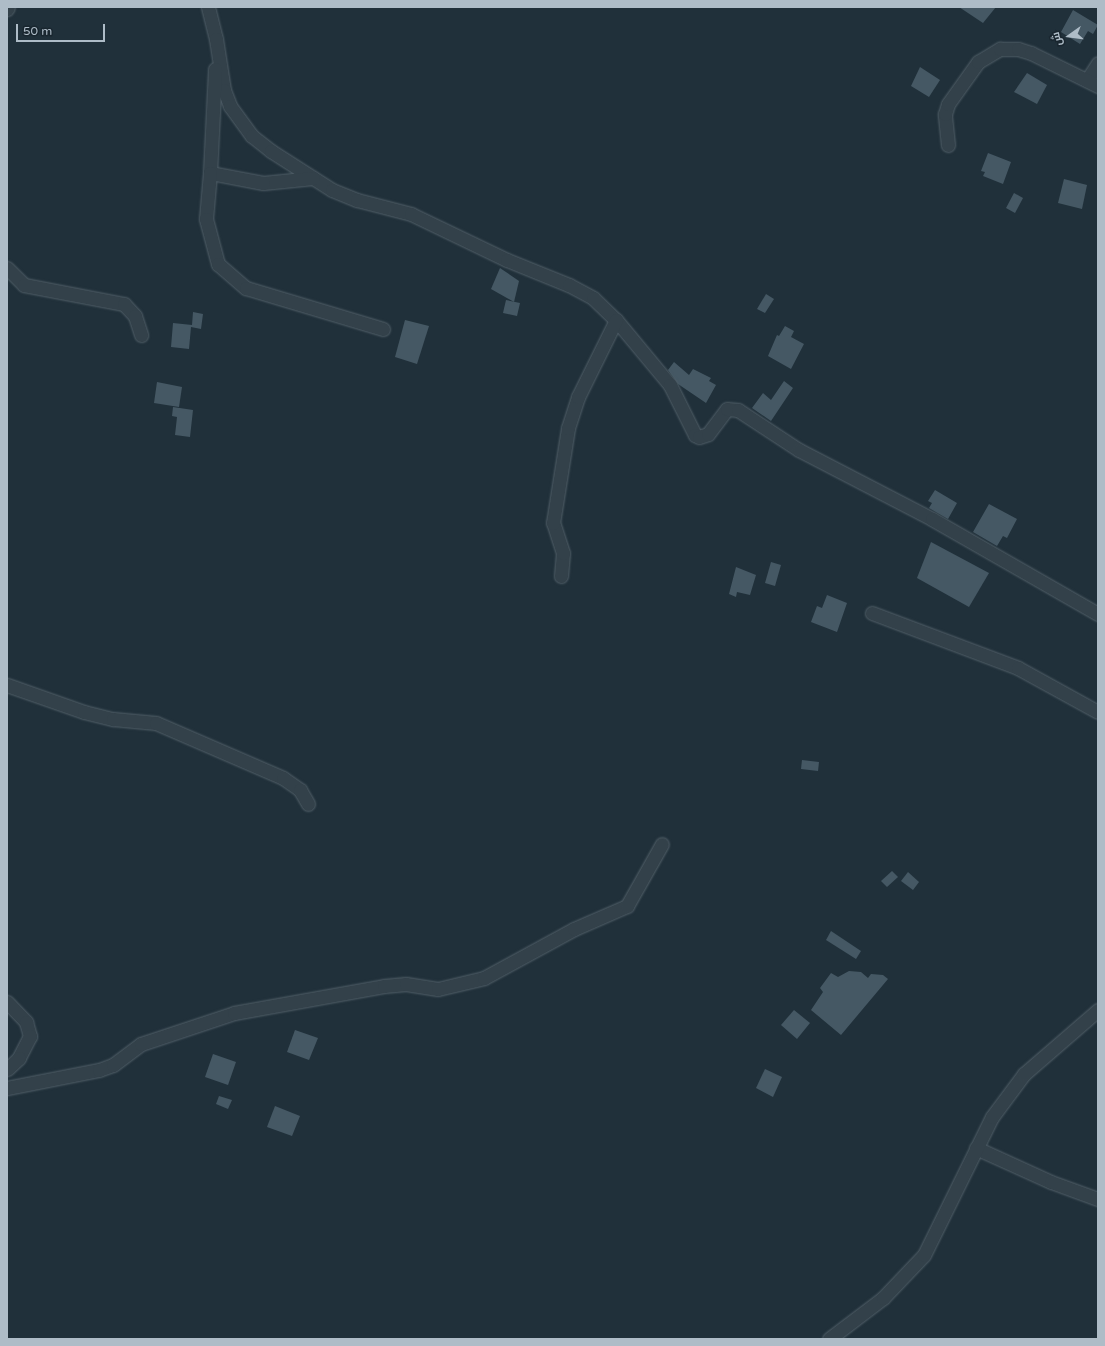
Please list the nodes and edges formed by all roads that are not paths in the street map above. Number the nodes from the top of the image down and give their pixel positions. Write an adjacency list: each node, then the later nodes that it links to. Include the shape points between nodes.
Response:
1 (208, 7): 2 (street)
2 (216, 39): 6 (street); 7 (street, via 224,90 239,121 265,146)
3 (1098, 63): 4 (street)
4 (1092, 83): 5 (street, via 1018,48 988,54 970,71 948,104 945,129)
5 (948, 145)
6 (210, 173): 7 (street, via 263,183); 10 (street, via 206,219 218,264 246,288)
7 (313, 178): 9 (street, via 332,190 357,200 411,214 507,260 569,285 593,298)
8 (7, 268): 11 (street, via 24,285 124,304 135,316)
9 (616, 320): 12 (street, via 578,397 568,428 553,523 563,553); 14 (street, via 670,385 699,437 708,434 727,409 738,410 799,450 932,519)
10 (383, 329)
11 (141, 335)
12 (561, 576)
13 (872, 613): 16 (street, via 1018,668)
14 (1098, 614)
15 (7, 685): 17 (street, via 84,712 113,719 156,722 283,778 300,790)
16 (1098, 712)
17 (308, 804)
18 (662, 844): 22 (street, via 627,906 574,929 484,978 438,989 406,984 384,986 234,1013 141,1044 113,1065 99,1070)
19 (7, 1002): 21 (street, via 26,1022 30,1036 19,1058)
20 (1098, 1010): 23 (street, via 1024,1074 992,1117)
21 (7, 1069)
22 (7, 1088)
23 (976, 1148): 24 (street, via 1051,1182); 25 (street, via 924,1255 883,1298)
24 (1098, 1199)
25 (829, 1339)

